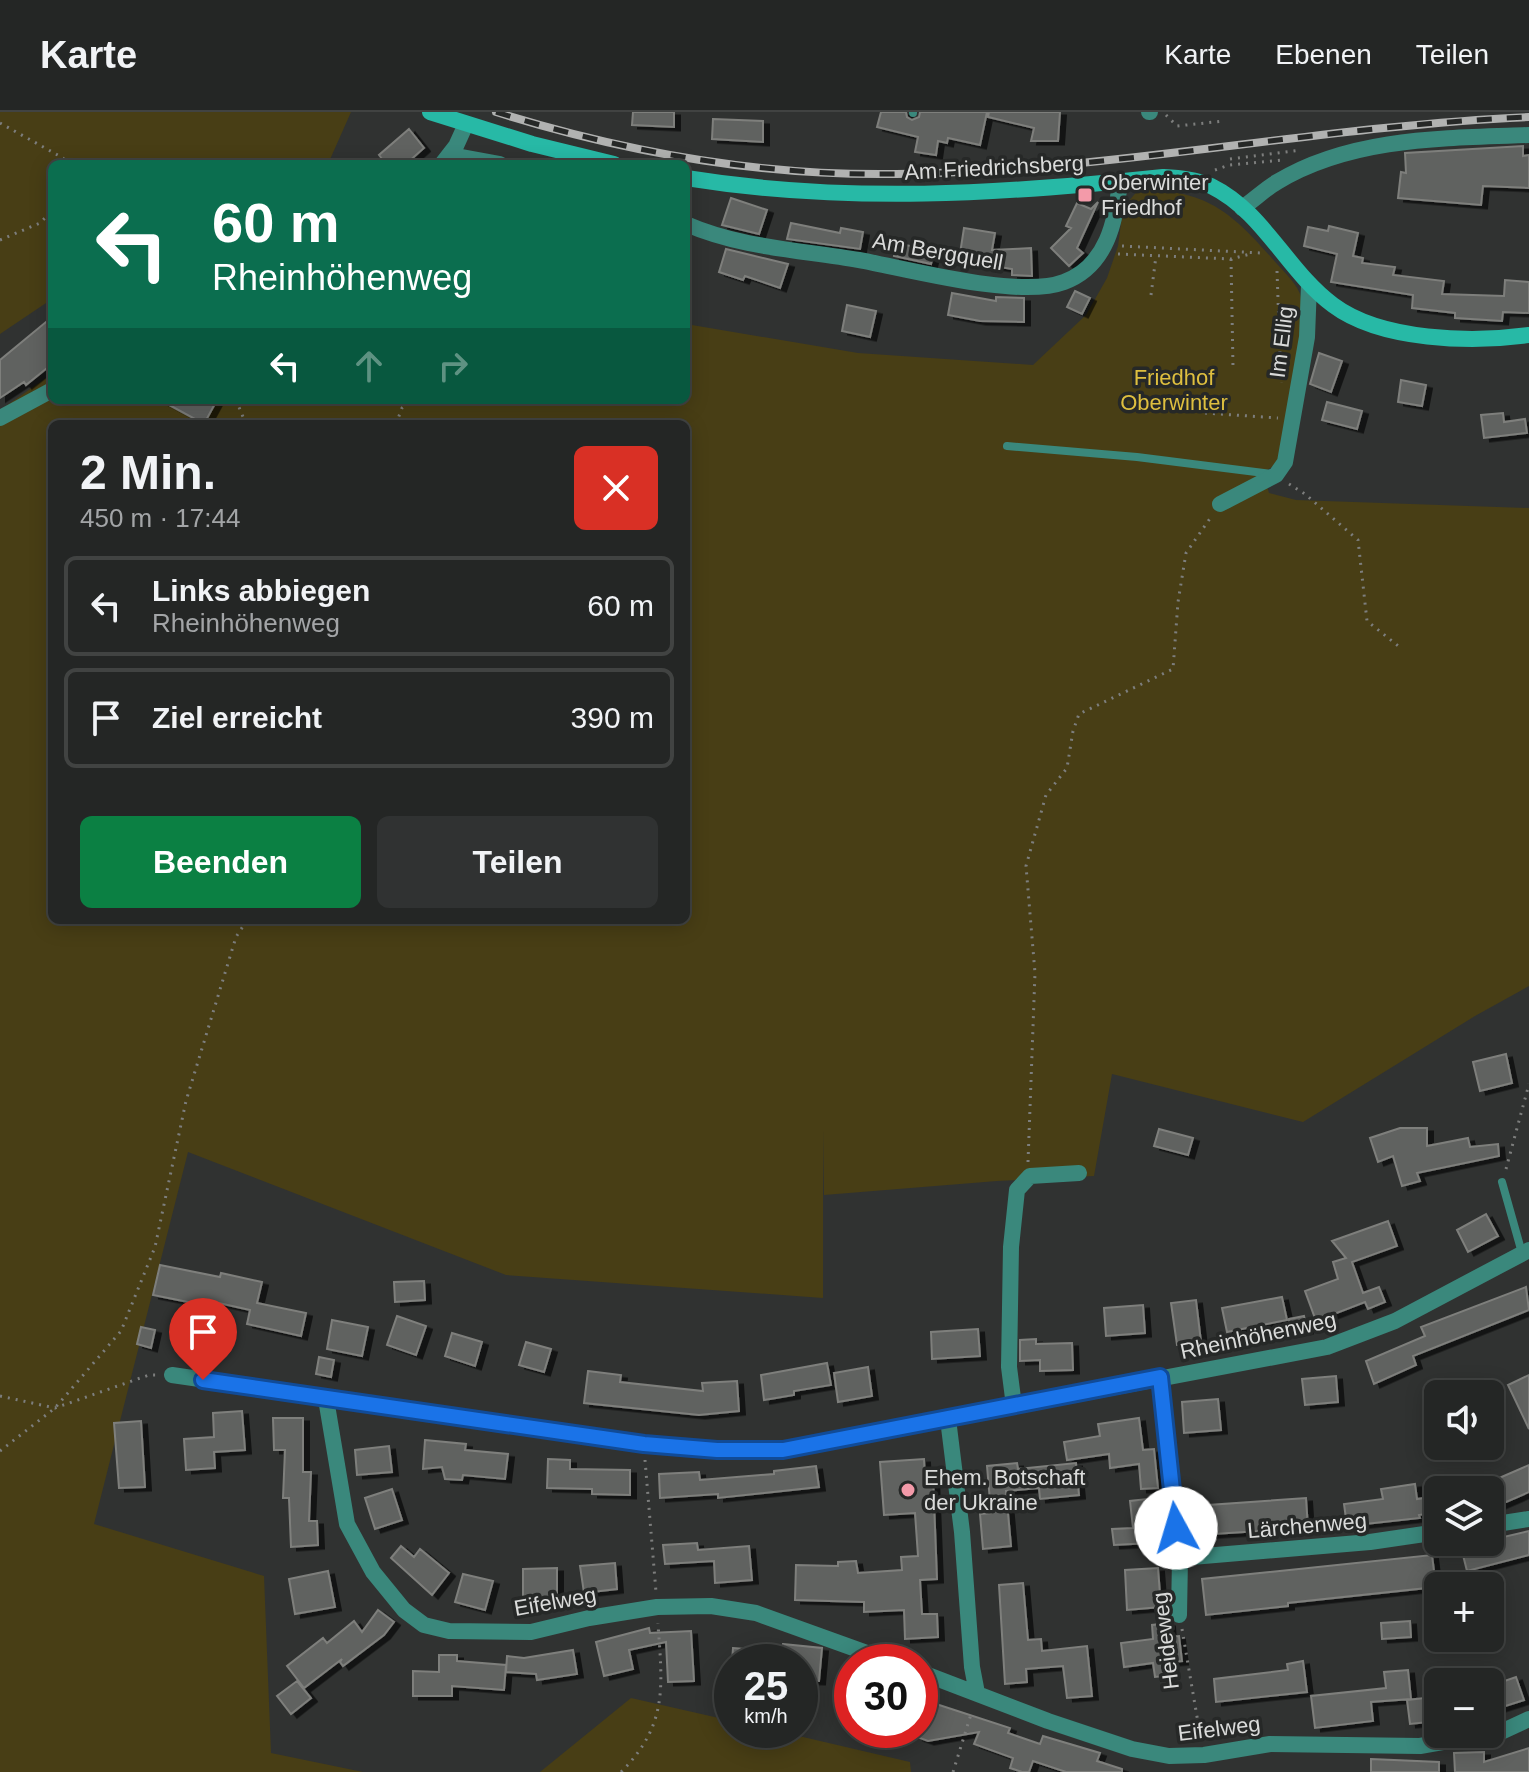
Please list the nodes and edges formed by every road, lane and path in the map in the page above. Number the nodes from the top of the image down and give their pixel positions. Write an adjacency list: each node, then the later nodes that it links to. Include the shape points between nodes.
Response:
1 (430, 112): 5 (street)
2 (1164, 112): 3 (path, via 1177,126)
3 (1224, 121)
4 (0, 123): 11 (path)
5 (466, 124): 8 (street); 12 (street)
6 (1529, 135): 16 (street, via 1403,143 1346,154 1306,167)
7 (1302, 150): 9 (path)
8 (446, 159)
9 (1230, 159)
10 (1287, 159): 13 (path)
11 (64, 160)
12 (598, 160)
13 (1215, 170)
14 (690, 178): 15 (street, Am Friedrichsberg, via 785,190 912,196)
15 (1120, 181): 16 (street, Am Friedrichsberg, via 1187,179 1209,185); 18 (street, Am Bergquell, via 1117,215 1100,253 1066,282 1046,287 977,282 733,241)
16 (1242, 208): 27 (street, Am Friedrichsberg)
17 (48, 215): 19 (path)
18 (690, 225)
19 (0, 240)
20 (1118, 246): 21 (path)
21 (1254, 253): 22 (path); 25 (path)
22 (1263, 253)
23 (1115, 254): 24 (path)
24 (1156, 256): 25 (path); 28 (path)
25 (1231, 259): 32 (path)
26 (1272, 264): 30 (path)
27 (1309, 285): 31 (street, Im Ellig, via 1357,318 1409,333 1455,338); 39 (street, Im Ellig, via 1307,337 1285,462)
28 (1151, 295)
29 (1288, 305): 30 (path)
30 (1278, 306): 33 (path)
31 (1529, 335)
32 (1233, 367)
33 (1281, 390)
34 (48, 392): 36 (street)
35 (1205, 413): 37 (path)
36 (0, 418)
37 (1282, 419)
38 (1007, 446): 39 (lane)
39 (1276, 475): 40 (street); 41 (path, via 1358,540 1367,621)
40 (1220, 504): 45 (path, via 1186,553 1173,669 1079,714 1067,768 1046,795 1026,866 1035,973)
41 (1402, 649)
42 (244, 924): 53 (path, via 186,1101 155,1247 121,1331)
43 (1529, 1084): 46 (path)
44 (1079, 1173): 45 (street)
45 (1027, 1177): 52 (street, via 1017,1190 1011,1247 1009,1367)
46 (1502, 1182): 47 (lane)
47 (1526, 1251): 49 (street, Rheinhöhenweg, via 1395,1321 1327,1347)
48 (172, 1375): 51 (street, Rheinhöhenweg); 53 (path, via 149,1375)
49 (1160, 1377): 52 (street, Rheinhöhenweg); 60 (street, Heideweg)
50 (0, 1396): 53 (path)
51 (326, 1399): 55 (street, Rheinhöhenweg); 61 (street, Eifelweg, via 347,1524 373,1572 404,1610 424,1625 449,1631 531,1632)
52 (1014, 1406): 54 (street, Rheinhöhenweg)
53 (55, 1408): 56 (path)
54 (948, 1419): 55 (street, Rheinhöhenweg, via 783,1450); 65 (street)
55 (644, 1444): 61 (path)
56 (0, 1451)
57 (1529, 1519): 58 (street)
58 (1504, 1523)
59 (1424, 1534): 60 (street, Lärchenweg)
60 (1180, 1558): 62 (street, Heideweg)
61 (657, 1607): 63 (street, Eifelweg, via 711,1606 756,1613); 70 (path, via 661,1703 640,1751)
62 (1179, 1615): 69 (path, Heideweg)
63 (842, 1644)
64 (938, 1679): 65 (street, Eifelweg)
65 (977, 1693): 69 (street, Eifelweg, via 1132,1749); 71 (path)
66 (1529, 1719): 67 (street, Eifelweg)
67 (1504, 1728)
68 (1424, 1745): 69 (street, Eifelweg, via 1270,1744)
69 (1204, 1755)
70 (621, 1772)
71 (953, 1772)

